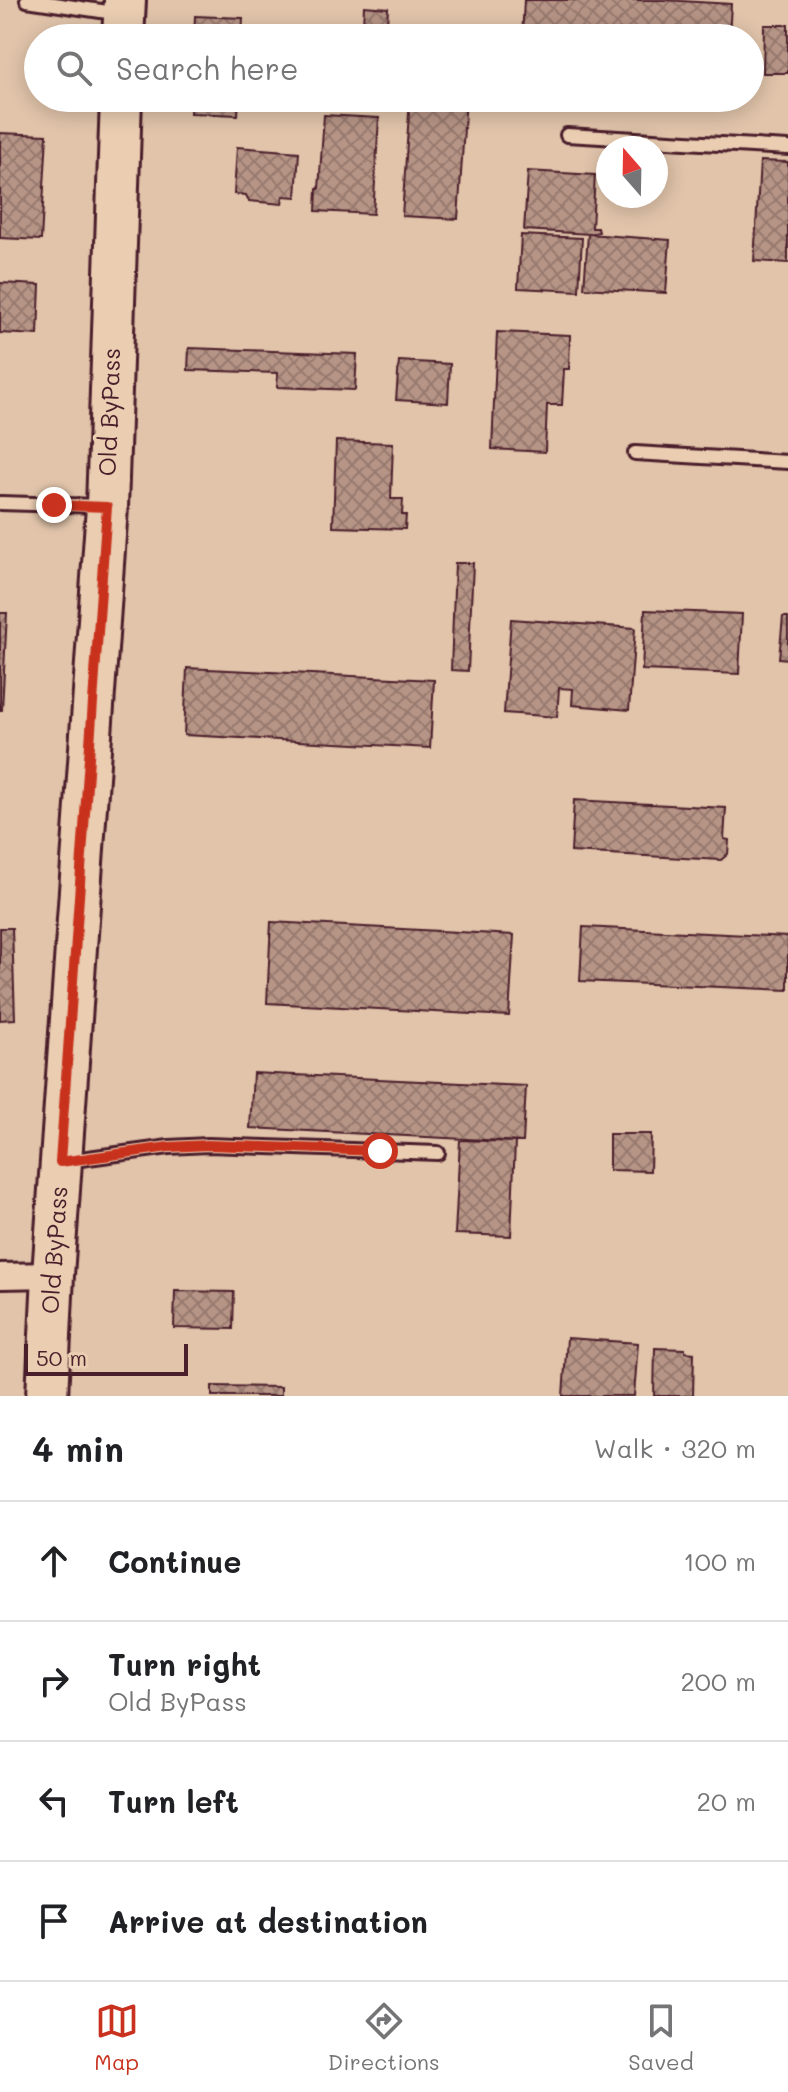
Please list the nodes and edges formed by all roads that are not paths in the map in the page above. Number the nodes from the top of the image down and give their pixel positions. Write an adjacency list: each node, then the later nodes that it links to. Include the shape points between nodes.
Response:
1 (27, 0): 2 (lane)
2 (124, 17)
3 (121, 112): 9 (main road, Old ByPass)
4 (567, 135): 5 (lane)
5 (788, 148)
6 (635, 453): 7 (lane)
7 (788, 462)
8 (0, 503): 9 (lane)
9 (107, 507): 11 (main road, Old ByPass)
10 (438, 1153): 11 (lane, via 208,1145)
11 (60, 1162): 12 (main road, Old ByPass)
12 (53, 1275): 13 (street); 14 (main road, Old ByPass)
13 (0, 1276)
14 (47, 1396)

